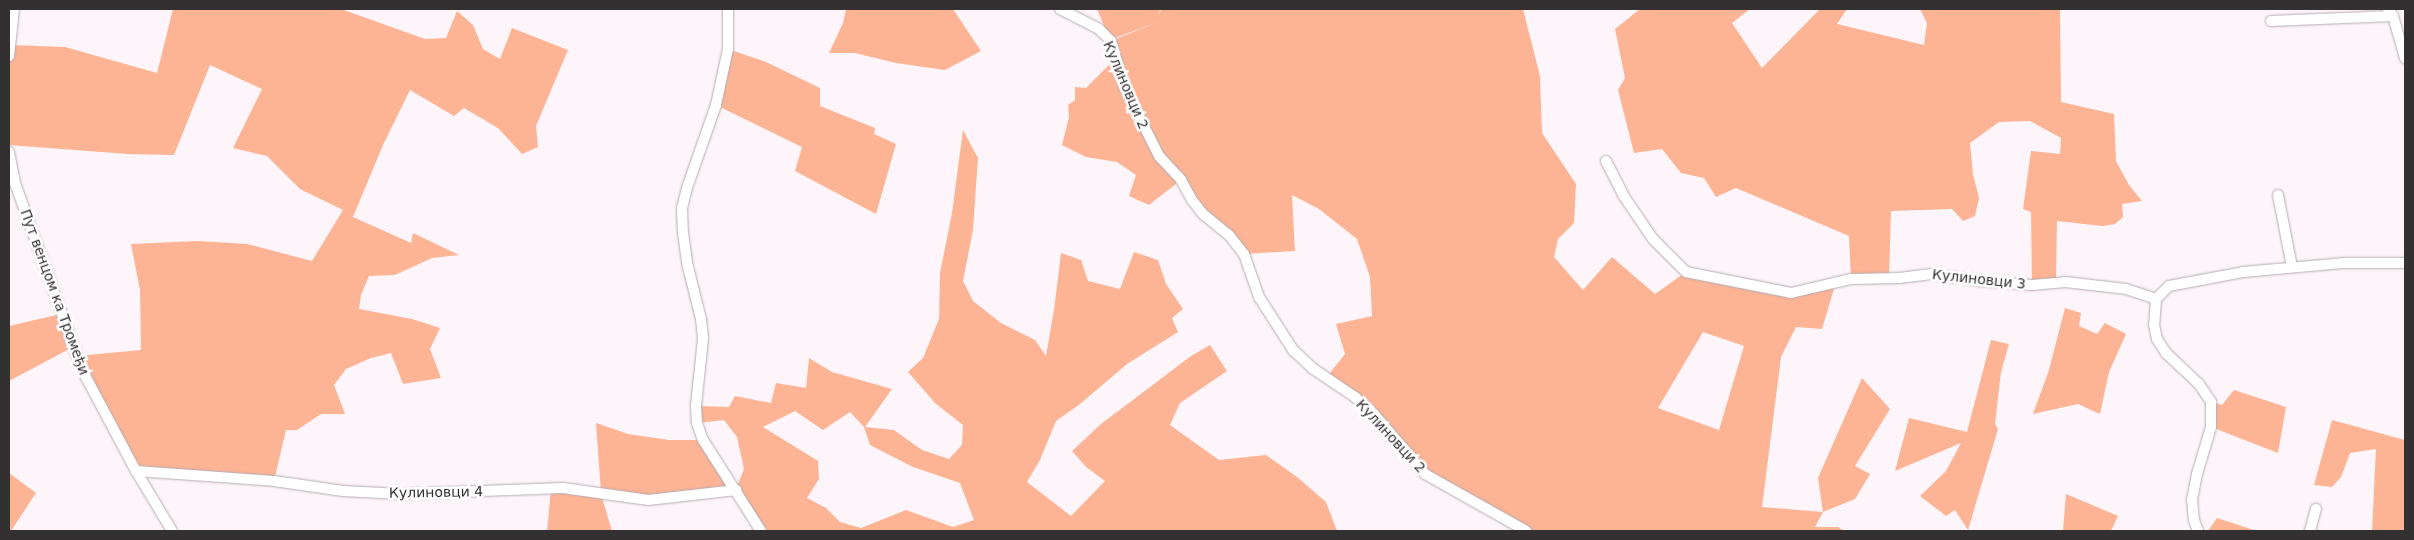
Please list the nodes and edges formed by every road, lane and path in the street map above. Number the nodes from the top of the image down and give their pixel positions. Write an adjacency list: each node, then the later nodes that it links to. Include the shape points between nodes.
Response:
1 (14, 9): 6 (street)
2 (728, 9): 15 (street, via 728,49 716,105 682,208 688,267 703,339 697,422 703,440)
3 (1060, 9): 19 (street, Кулиновци 2, via 1099,29 1111,41 1124,86 1159,156 1181,180 1203,214 1230,235 1244,254 1259,297 1293,350 1374,414 1425,474)
4 (2390, 12): 5 (street); 7 (street)
5 (2271, 21)
6 (9, 56)
7 (2405, 58)
8 (9, 152): 14 (street, Пут венцом ка Тромеђи, via 15,183 73,347)
9 (1606, 161): 13 (street, Кулиновци 3, via 1653,239 1686,272 1791,293 1850,278 1930,274 2032,285 2073,283 2126,289)
10 (2278, 195): 12 (street)
11 (2405, 263): 12 (street, via 2358,262)
12 (2292, 267): 13 (street, via 2186,281 2169,286)
13 (2156, 299): 20 (street, via 2154,325 2157,339 2166,353 2199,384 2211,402 2211,427 2192,499)
14 (136, 471): 15 (street, Кулиновци 4, via 401,494 563,488 648,500); 17 (street, Пут венцом ка Тромеђи)
15 (736, 490): 18 (street)
16 (2316, 509): 21 (street)
17 (172, 531)
18 (761, 531)
19 (1526, 531)
20 (2198, 531)
21 (2310, 531)

